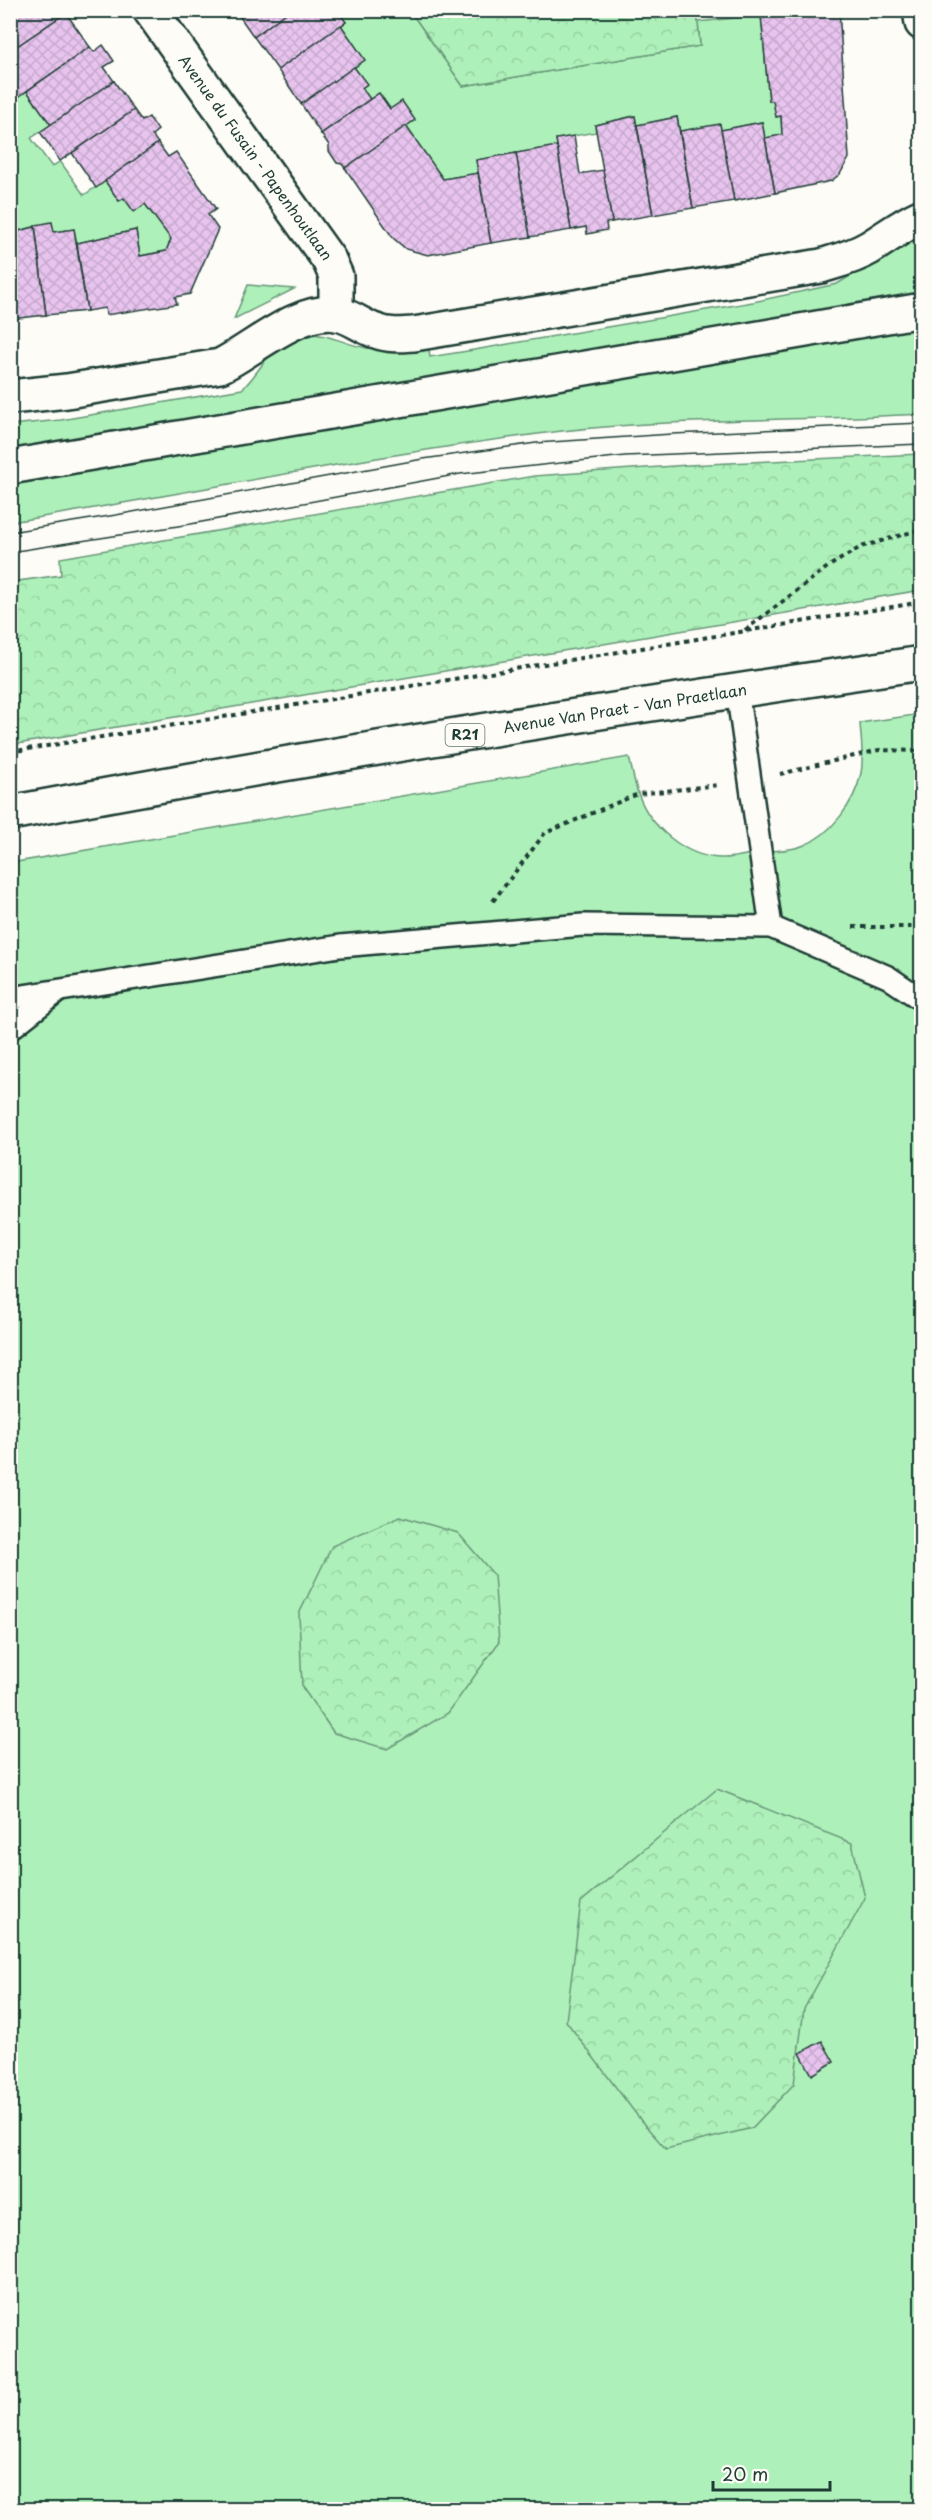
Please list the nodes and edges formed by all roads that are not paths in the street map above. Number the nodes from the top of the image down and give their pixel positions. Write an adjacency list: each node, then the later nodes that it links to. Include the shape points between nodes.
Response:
1 (150, 10): 6 (street, Avenue du Fusain - Papenhoutlaan, via 329,260 336,276)
2 (920, 10): 3 (street)
3 (921, 24)
4 (921, 216): 6 (street, via 868,249 821,266 425,333 393,335)
5 (921, 310): 8 (street)
6 (336, 314): 7 (street, via 317,315 294,323 220,366)
7 (10, 397)
8 (10, 467)
9 (921, 663): 10 (street, Avenue Van Praet - Van Praetlaan / R21)
10 (737, 690): 11 (street, Avenue Van Praet - Van Praetlaan / R21); 12 (lane)
11 (10, 813)
12 (771, 927): 13 (lane, via 583,925 340,946); 15 (lane, via 888,977)
13 (59, 990): 14 (lane); 16 (lane)
14 (10, 998)
15 (921, 1000)
16 (10, 1029)

